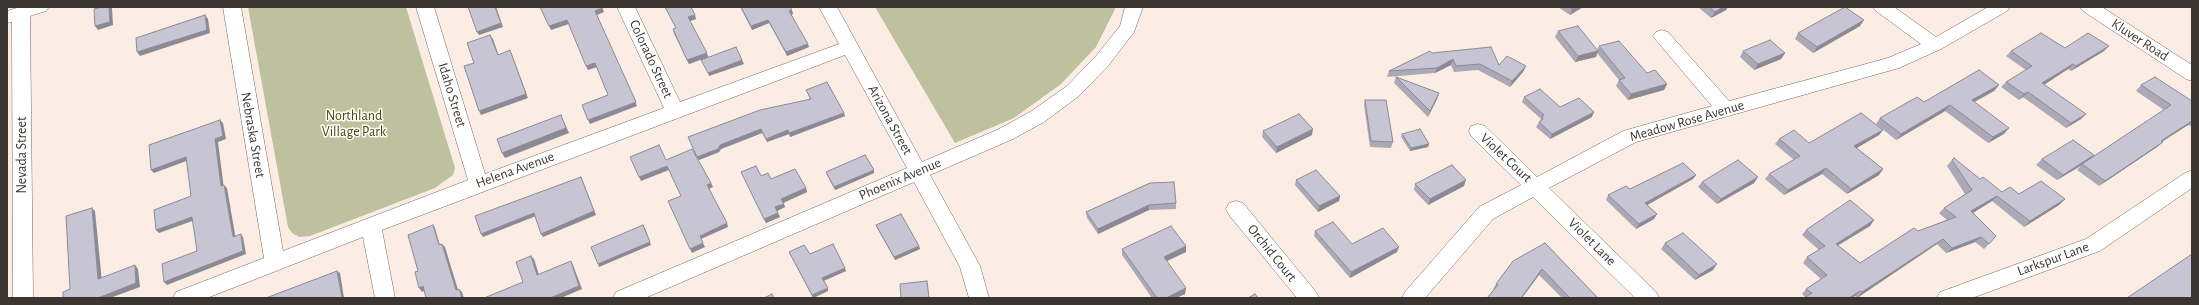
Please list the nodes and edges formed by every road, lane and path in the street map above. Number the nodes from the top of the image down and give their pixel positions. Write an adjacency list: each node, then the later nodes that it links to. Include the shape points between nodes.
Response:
1 (40, 7): 10 (street)
2 (232, 7): 24 (street, Nebraska Street)
3 (425, 7): 20 (street, Idaho Street)
4 (626, 7): 16 (street, Colorado Street)
5 (828, 7): 13 (street, Arizona Street)
6 (1134, 7): 18 (street, Phoenix Avenue, via 1128,28 1102,61 1073,91 1037,117 1006,134)
7 (1882, 7): 12 (street)
8 (2001, 7): 12 (street, Meadow Rose Avenue)
9 (2089, 7): 14 (street, Kluver Road)
10 (14, 15): 25 (street, Nevada Street)
11 (1662, 36): 15 (street)
12 (1935, 45): 15 (street, Meadow Rose Avenue, via 1893,63)
13 (849, 47): 16 (street, Helena Avenue); 18 (street, Arizona Street)
14 (2192, 74)
15 (1726, 110): 21 (street, Meadow Rose Avenue, via 1630,136)
16 (675, 111): 20 (street, Helena Avenue)
17 (1478, 131): 21 (street, Violet Court)
18 (918, 171): 28 (street, Phoenix Avenue); 29 (street, Arizona Street, via 970,266)
19 (2192, 178): 33 (street, Larkspur Lane, via 2093,245)
20 (479, 184): 23 (street, Helena Avenue)
21 (1535, 185): 31 (street, Meadow Rose Avenue, via 1486,213); 32 (street, Violet Lane)
22 (1236, 209): 30 (street, Orchid Court)
23 (371, 226): 24 (street, Helena Avenue); 27 (street)
24 (275, 262): 26 (street, Helena Avenue)
25 (23, 298)
26 (184, 298)
27 (385, 298)
28 (623, 298)
29 (979, 298)
30 (1309, 298)
31 (1412, 298)
32 (1649, 298)
33 (1946, 298)

